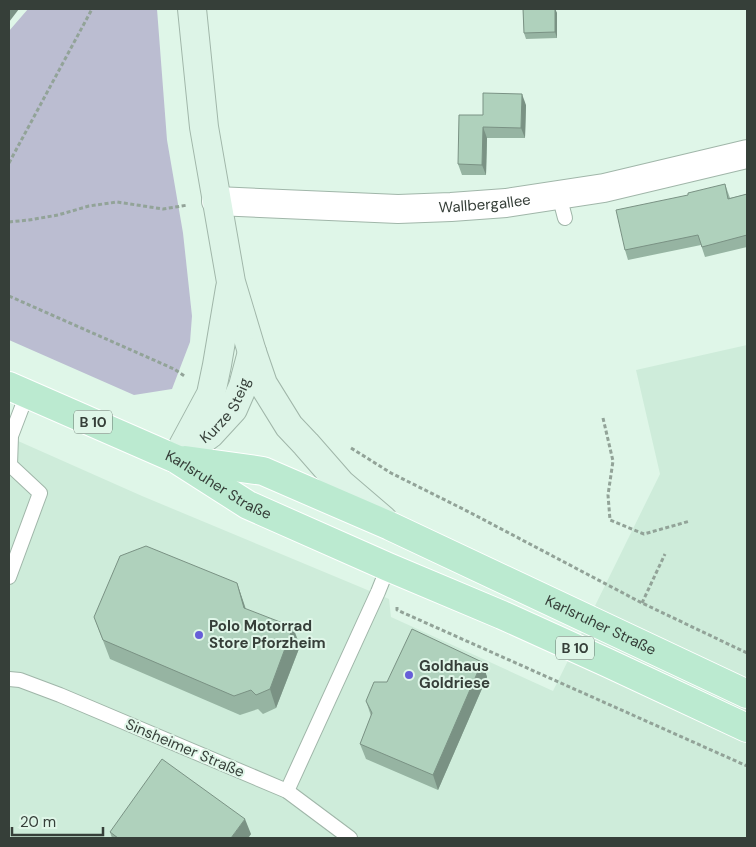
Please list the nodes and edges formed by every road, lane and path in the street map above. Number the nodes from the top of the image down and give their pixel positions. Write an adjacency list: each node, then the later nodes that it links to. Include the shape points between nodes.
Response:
1 (92, 9): 4 (path)
2 (192, 9): 5 (main road, Kurze Steig, via 204,127)
3 (747, 154): 5 (street, Wallbergallee, via 604,188 562,207 506,203 398,209)
4 (9, 163)
5 (216, 201): 8 (main road, Kurze Steig)
6 (163, 209): 7 (path, via 117,202)
7 (9, 222)
8 (231, 282): 10 (main road, Kurze Steig); 12 (main road, Kurze Steig)
9 (9, 296): 12 (path, via 174,369)
10 (252, 352): 15 (main road, Kurze Steig, via 233,410 210,434); 17 (main road, via 263,384 289,426 341,484)
11 (18, 390): 15 (main road, B 10); 20 (lane, via 10,466 40,493)
12 (211, 394): 15 (main road, Kurze Steig)
13 (603, 418): 16 (path, via 614,462 608,495 610,520 644,534)
14 (350, 447): 21 (path, via 391,473)
15 (176, 459): 17 (main road, Karlsruher Straße / B 10, via 263,471); 19 (main road, Karlsruher Straße / B 10, via 248,505)
16 (690, 522)
17 (390, 526): 24 (main road, Karlsruher Straße / B 10)
18 (665, 554): 21 (path)
19 (394, 570): 25 (main road, Karlsruher Straße / B 10); 26 (path, via 397,610); 27 (lane, via 374,601)
20 (9, 577)
21 (642, 603): 22 (path)
22 (747, 653)
23 (9, 679): 27 (lane, Sinsheimer Straße, via 60,694)
24 (747, 694)
25 (747, 728)
26 (747, 766)
27 (287, 791): 28 (lane, Sinsheimer Straße)
28 (350, 838)

